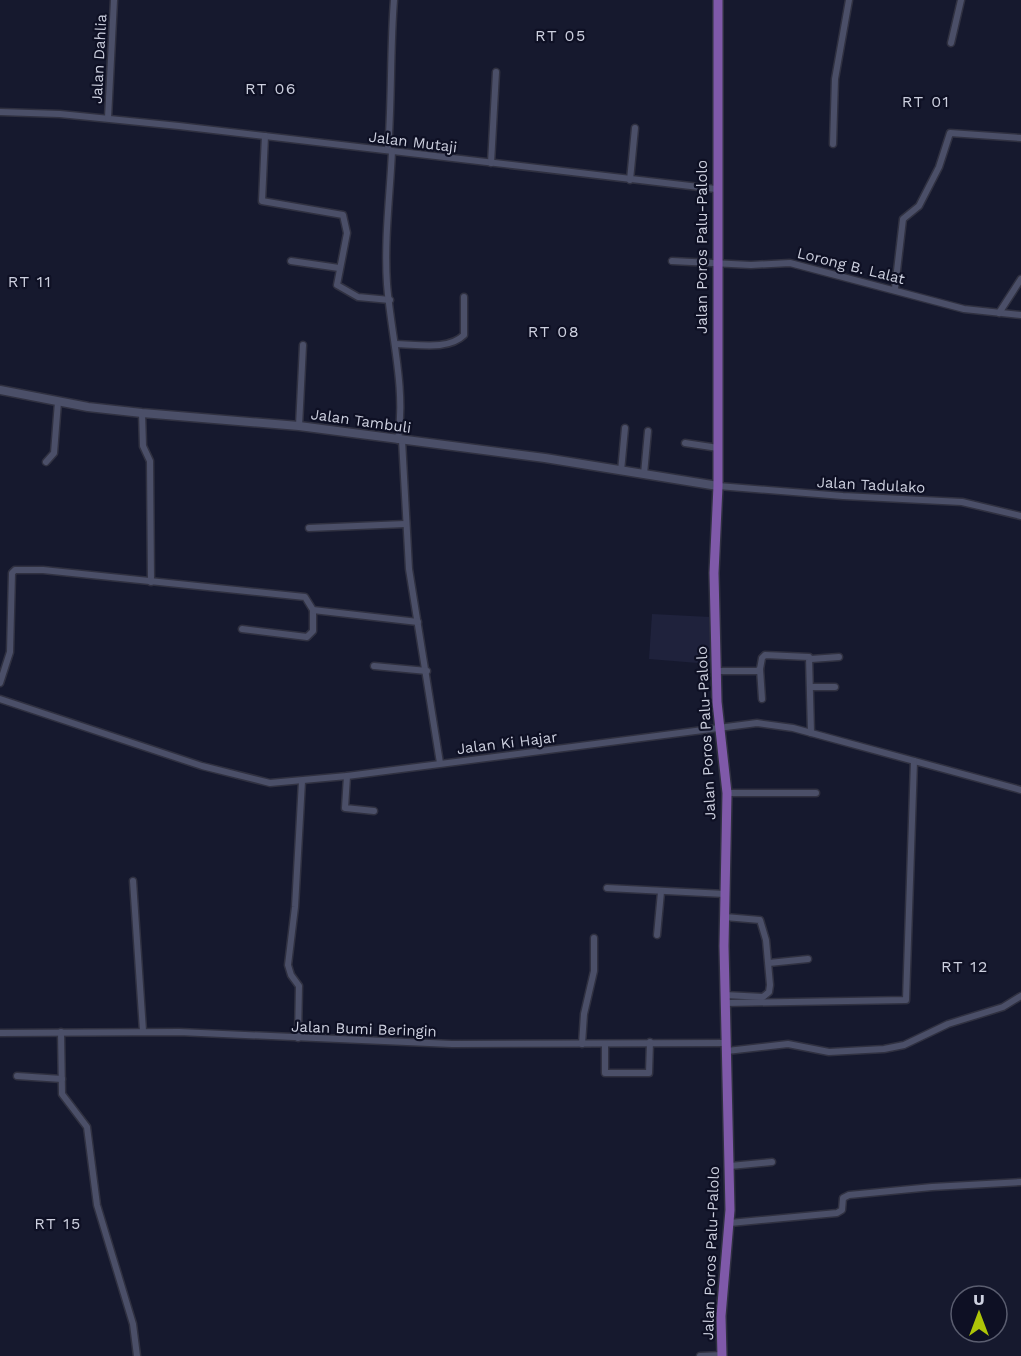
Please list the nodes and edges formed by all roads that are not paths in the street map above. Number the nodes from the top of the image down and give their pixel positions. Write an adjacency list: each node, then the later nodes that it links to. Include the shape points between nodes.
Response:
1 (114, 0): 9 (street, Jalan Dahlia)
2 (718, 0): 17 (main road, Jalan Poros Palu-Palolo)
3 (849, 0): 13 (street, via 835,79)
4 (961, 0): 6 (street)
5 (394, 4): 14 (street, via 389,73)
6 (951, 43)
7 (496, 72): 15 (street)
8 (0, 112): 9 (street, Jalan Mutaji)
9 (108, 118): 11 (street, Jalan Mutaji)
10 (635, 129): 16 (street)
11 (265, 136): 14 (street, Jalan Mutaji); 21 (street, via 261,200 343,215 347,233)
12 (1021, 138): 23 (street, via 950,133 939,167 919,206 903,219)
13 (833, 144)
14 (390, 150): 15 (street, Jalan Mutaji); 25 (street)
15 (491, 163): 16 (street, Jalan Mutaji)
16 (630, 180): 17 (street, Jalan Mutaji)
17 (716, 189): 20 (main road, Jalan Poros Palu-Palolo)
18 (291, 261): 21 (street)
19 (672, 261): 20 (street, Lorong B. Lalat)
20 (716, 262): 23 (street, Lorong B. Lalat, via 790,263); 38 (main road, Jalan Poros Palu-Palolo)
21 (339, 268): 25 (street, via 336,281 342,290 363,298)
22 (1021, 279): 26 (street)
23 (895, 288): 26 (street, Lorong B. Lalat, via 964,309)
24 (464, 297): 28 (street, via 464,335 459,341 439,345)
25 (390, 300): 28 (street)
26 (999, 313): 27 (street, Lorong B. Lalat)
27 (1021, 315)
28 (395, 344): 36 (street)
29 (303, 345): 33 (street)
30 (0, 390): 31 (street, Jalan Tambuli)
31 (58, 402): 32 (street, Jalan Tambuli); 39 (street, via 54,453)
32 (142, 413): 33 (street, Jalan Tambuli); 46 (street, via 143,446 150,462)
33 (299, 426): 36 (street, Jalan Tambuli)
34 (625, 428): 40 (street)
35 (648, 431): 41 (street)
36 (400, 440): 40 (street, Jalan Tambuli); 44 (street)
37 (685, 443): 38 (street)
38 (718, 448): 42 (main road, Jalan Poros Palu-Palolo)
39 (46, 462)
40 (621, 471): 41 (street, Jalan Tambuli)
41 (644, 474): 42 (street, Jalan Tambuli)
42 (717, 486): 43 (street, Jalan Tadulako, via 962,502); 55 (main road, Jalan Poros Palu-Palolo)
43 (1021, 516)
44 (405, 524): 45 (street); 48 (street)
45 (309, 528)
46 (151, 582): 47 (street, via 301,595 308,598); 56 (street, via 43,570 13,571 9,654)
47 (314, 610): 48 (street); 49 (street, via 313,631 307,637)
48 (418, 622): 54 (street)
49 (242, 629)
50 (839, 657): 51 (street)
51 (811, 659): 53 (street, via 764,655); 57 (street)
52 (374, 666): 54 (street)
53 (760, 669): 55 (street); 60 (street)
54 (427, 671): 64 (street)
55 (716, 671): 61 (main road, Jalan Poros Palu-Palolo)
56 (0, 683)
57 (812, 687): 58 (street); 62 (street)
58 (836, 687)
59 (0, 699): 66 (street, Jalan Ki Hajar, via 240,778 270,783)
60 (762, 699)
61 (721, 727): 62 (street, Jalan Ki Hajar, via 777,723); 64 (street, Jalan Ki Hajar); 68 (main road, Jalan Poros Palu-Palolo)
62 (811, 733): 63 (street, Jalan Ki Hajar)
63 (914, 761): 67 (street, Jalan Ki Hajar); 81 (street, via 906,1000)
64 (440, 763): 65 (street, Jalan Ki Hajar)
65 (347, 776): 66 (street, Jalan Ki Hajar); 70 (street, via 345,808)
66 (302, 781): 85 (street, via 288,965 299,986)
67 (1021, 790)
68 (727, 793): 69 (street); 74 (main road, Jalan Poros Palu-Palolo)
69 (816, 793)
70 (374, 811)
71 (133, 880): 82 (street)
72 (607, 888): 73 (street)
73 (661, 892): 74 (street); 76 (street)
74 (725, 894): 75 (main road, Jalan Poros Palu-Palolo)
75 (725, 917): 79 (street, via 760,920); 81 (main road, Jalan Poros Palu-Palolo)
76 (657, 935)
77 (594, 938): 87 (street, via 594,971)
78 (808, 959): 79 (street)
79 (769, 963): 81 (street, via 770,989 765,996)
80 (1021, 996): 89 (street, Jalan Bumi Beringin, via 980,1016 884,1049 829,1052 788,1044)
81 (725, 999): 89 (main road, Jalan Poros Palu-Palolo)
82 (143, 1031): 83 (street, Jalan Bumi Beringin); 85 (street, Jalan Bumi Beringin)
83 (61, 1032): 84 (street, Jalan Bumi Beringin); 91 (street)
84 (0, 1033)
85 (298, 1038): 87 (street, Jalan Bumi Beringin)
86 (650, 1042): 88 (street, Jalan Bumi Beringin); 88 (street, via 650,1073 605,1072); 89 (street, Jalan Bumi Beringin)
87 (582, 1044): 88 (street, Jalan Bumi Beringin)
88 (605, 1044)
89 (727, 1047): 93 (main road, Jalan Poros Palu-Palolo)
90 (17, 1077): 91 (street)
91 (62, 1079): 97 (street, via 62,1094 87,1127 97,1205 132,1324)
92 (772, 1162): 93 (street)
93 (730, 1167): 95 (main road, Jalan Poros Palu-Palolo)
94 (1021, 1182): 95 (street, via 849,1195 843,1198 842,1210 837,1213)
95 (730, 1222): 96 (main road, Jalan Poros Palu-Palolo, via 721,1316)
96 (722, 1355): 98 (street)
97 (137, 1356)
98 (700, 1356)

